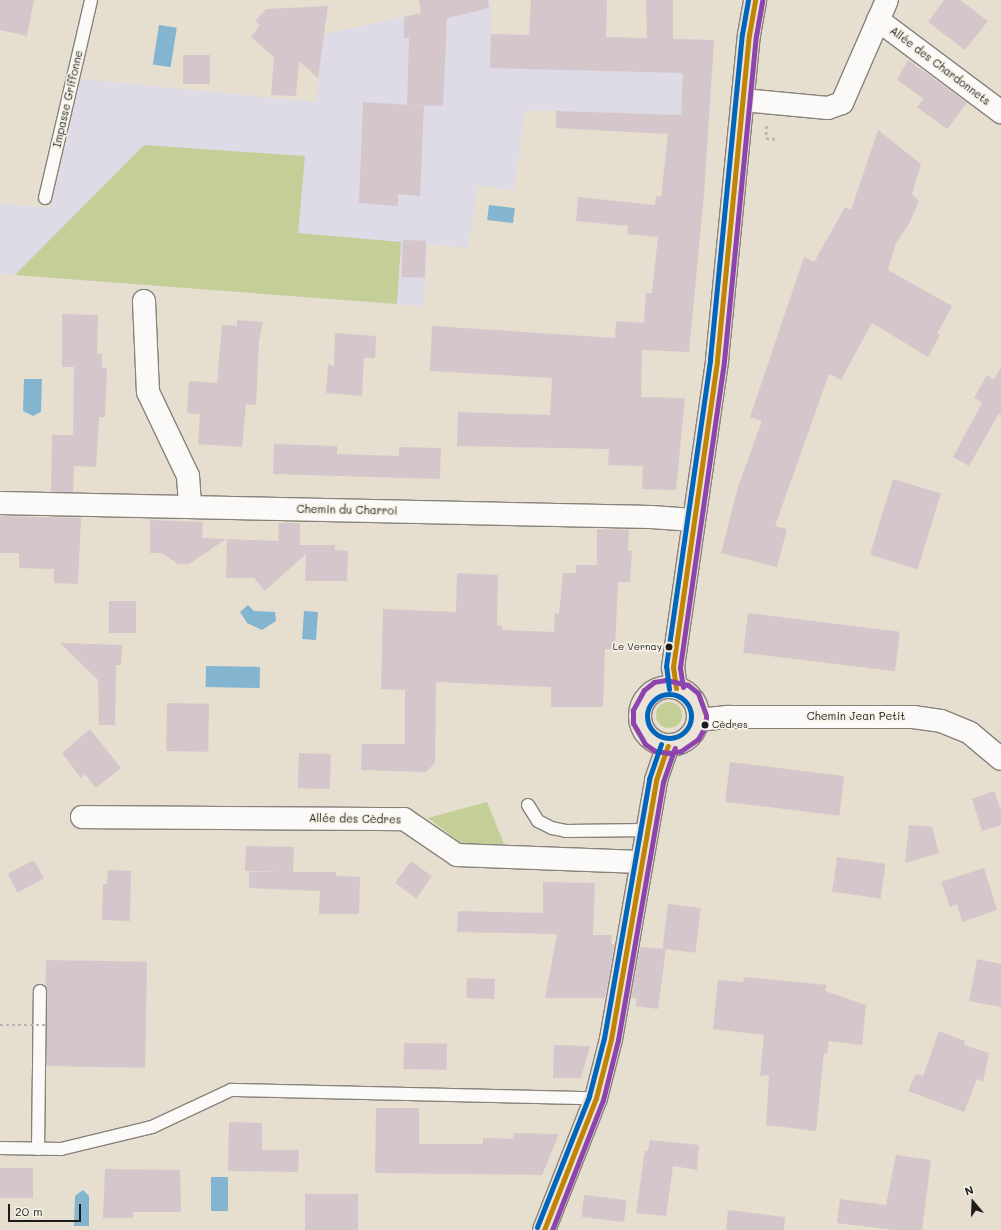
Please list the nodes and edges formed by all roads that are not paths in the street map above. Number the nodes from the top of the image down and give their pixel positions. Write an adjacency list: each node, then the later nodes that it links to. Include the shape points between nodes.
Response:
1 (91, 0): 9 (lane, Impasse Griffonne)
2 (745, 0): 6 (main road)
3 (755, 0): 6 (main road)
4 (887, 0): 5 (street)
5 (878, 20): 7 (street, via 848,94 836,107); 8 (street, Allée des Chardonnets)
6 (749, 35): 7 (main road)
7 (743, 100): 13 (main road, via 717,360)
8 (1001, 112)
9 (45, 198)
10 (144, 301): 12 (street, via 148,392 188,476)
11 (0, 503): 12 (street, Chemin du Charroi)
12 (190, 506): 13 (street, Chemin du Charroi)
13 (694, 520): 14 (main road, via 674,667)
14 (676, 688): 15 (main road, via 693,698 697,706); 16 (main road, via 662,688 649,694 640,712 640,722 650,739)
15 (698, 720): 16 (main road, via 693,734 686,740); 17 (street, Chemin Jean Petit, via 728,717 913,717 941,721 970,733)
16 (668, 746): 20 (main road, via 656,780)
17 (1001, 758)
18 (528, 805): 20 (lane, via 538,821 559,830)
19 (82, 817): 21 (street, Allée des Cèdres, via 404,819 457,855)
20 (646, 830): 21 (main road)
21 (641, 862): 23 (main road, via 611,1039)
22 (40, 991): 25 (lane)
23 (596, 1098): 25 (lane, via 231,1090 152,1127 61,1150); 26 (main road)
24 (0, 1148): 25 (lane)
25 (38, 1149)
26 (544, 1230)

